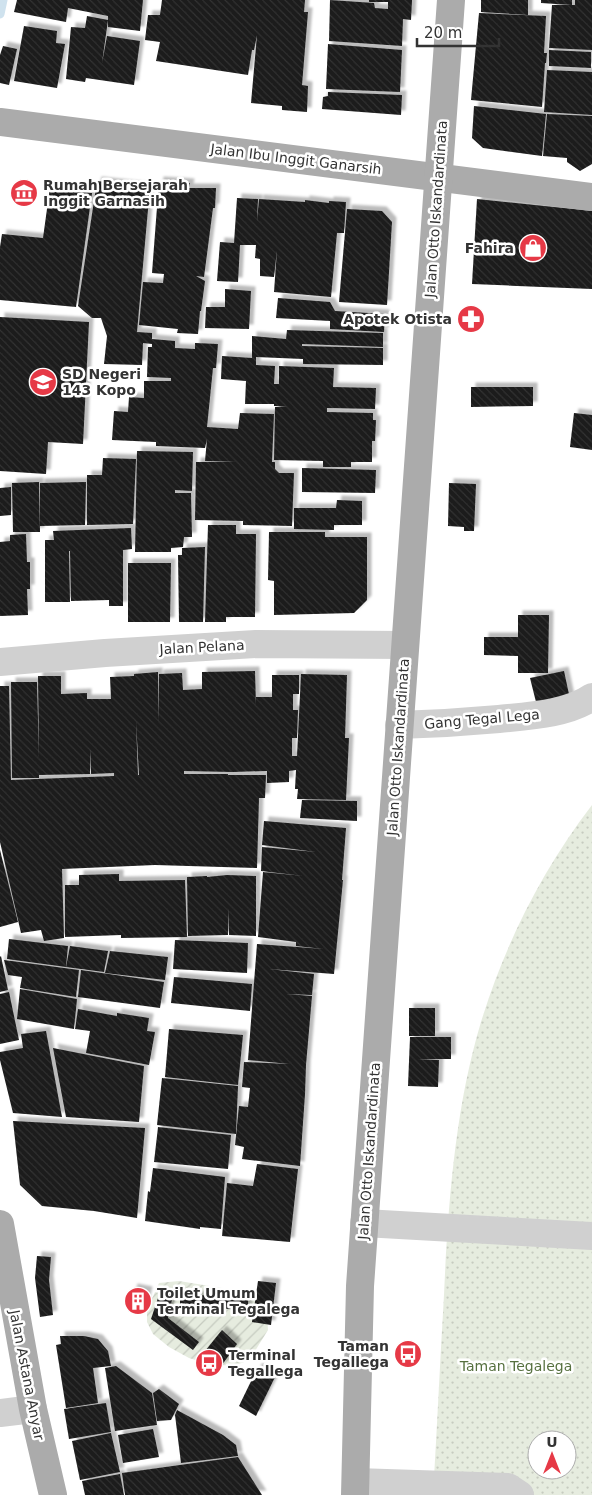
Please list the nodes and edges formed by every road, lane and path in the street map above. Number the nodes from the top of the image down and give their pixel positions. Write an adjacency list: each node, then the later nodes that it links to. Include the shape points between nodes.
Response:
1 (450, 0): 3 (main road, Jalan Otto Iskandardinata)
2 (0, 122): 3 (main road, Jalan Ibu Inggit Ganarsih)
3 (438, 177): 4 (main road, Jalan Ibu Inggit Ganarsih); 5 (main road, Jalan Otto Iskandardinata)
4 (592, 197)
5 (405, 645): 6 (street, Jalan Pelana, via 256,644); 8 (main road, Jalan Otto Iskandardinata)
6 (0, 662)
7 (592, 697): 8 (street, Gang Tegal Lega, via 584,703 540,715)
8 (399, 725): 9 (main road, Jalan Otto Iskandardinata)
9 (364, 1223): 11 (street); 14 (main road, Jalan Otto Iskandardinata)
10 (0, 1224): 12 (main road, Jalan Astana Anyar)
11 (592, 1236)
12 (33, 1409): 13 (street); 16 (main road, Jalan Astana Anyar)
13 (0, 1413)
14 (355, 1488): 15 (street, via 398,1484)
15 (457, 1490): 17 (street, via 508,1487)
16 (53, 1495)
17 (520, 1495)

